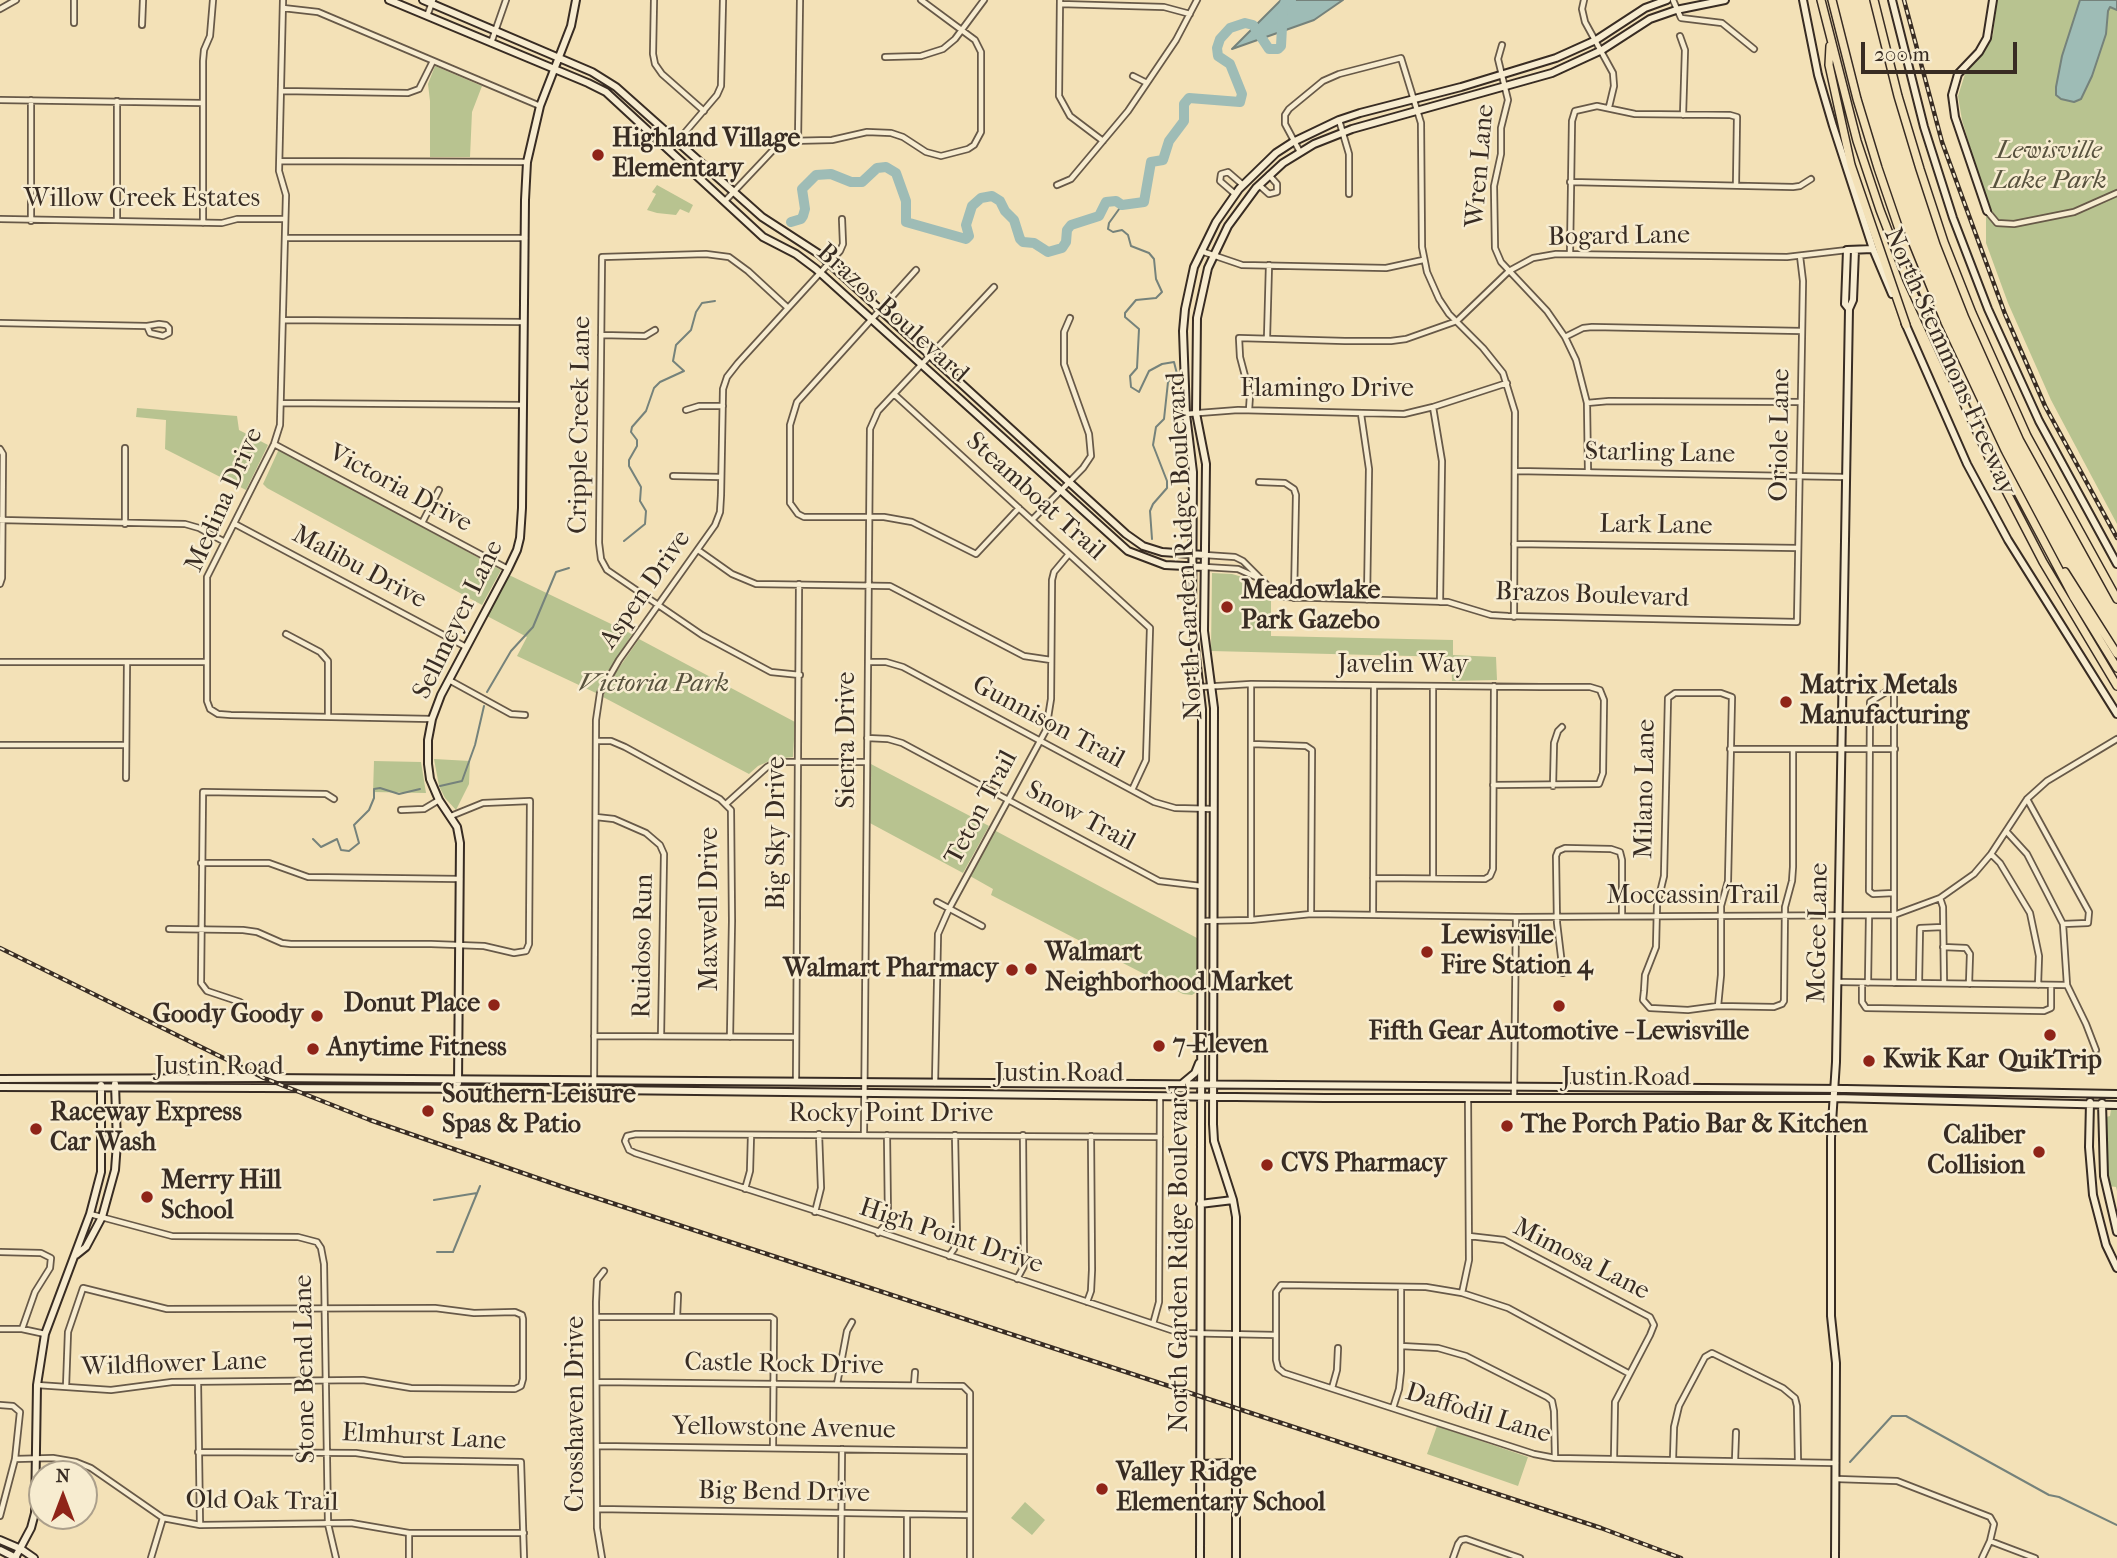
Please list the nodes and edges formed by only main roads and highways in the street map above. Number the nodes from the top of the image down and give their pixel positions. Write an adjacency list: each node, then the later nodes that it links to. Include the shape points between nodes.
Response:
1 (389, 0): 15 (main road, Brazos Boulevard)
2 (423, 0): 12 (main road, Brazos Boulevard)
3 (576, 0): 14 (main road, Sellmeyer Lane)
4 (1667, 0): 24 (main road, North Garden Ridge Boulevard, via 1556,58 1339,120 1276,153 1242,185 1201,251 1185,309)
5 (1725, 0): 25 (main road, North Garden Ridge Boulevard, via 1650,19 1602,50 1552,73 1343,132 1300,152 1259,185 1213,255 1196,318 1196,413 1206,464)
6 (1803, 0): 19 (main road, North Stemmons Freeway, via 1822,88)
7 (1821, 0): 13 (highway, North Stemmons Freeway)
8 (1832, 0): 23 (highway, via 1873,152 1904,244 1937,325)
9 (1874, 0): 29 (highway, North Stemmons Freeway, via 1924,181 1972,313 2026,436)
10 (1892, 0): 26 (main road, via 1924,127 1988,309 2039,421)
11 (1993, 0): 18 (main road, via 1987,38 1958,74 1952,95)
12 (432, 2): 14 (main road, Brazos Boulevard)
13 (1830, 38): 20 (highway, via 1829,65 1851,165); 32 (highway, North Stemmons Freeway, via 1880,210 1929,332 2043,562)
14 (559, 58): 15 (main road, Sellmeyer Lane); 16 (main road, Brazos Boulevard, via 616,87)
15 (555, 69): 17 (main road, Brazos Boulevard, via 606,92); 40 (main road, Sellmeyer Lane, via 540,106 527,162 522,530 517,551 432,719 430,779 457,827 460,844)
16 (704, 166): 17 (main road); 21 (main road, Brazos Boulevard, via 776,227 810,247)
17 (696, 174): 22 (main road, Brazos Boulevard, via 763,237 820,272)
18 (1987, 211)
19 (1873, 249): 20 (main road, North Stemmons Freeway); 54 (main road, McGee Lane, via 1851,250)
20 (1906, 325): 33 (main road, North Stemmons Freeway, via 1967,464 2008,540)
21 (980, 400): 22 (main road); 24 (main road, Brazos Boulevard, via 1126,534 1161,552)
22 (971, 411): 27 (main road, Brazos Boulevard, via 1128,551 1165,565)
23 (2046, 547): 30 (highway); 31 (highway)
24 (1192, 554): 25 (main road, Brazos Boulevard); 27 (main road, North Garden Ridge Boulevard)
25 (1205, 555): 28 (main road, North Garden Ridge Boulevard)
26 (2117, 564)
27 (1192, 567): 28 (main road, Brazos Boulevard); 35 (main road, North Garden Ridge Boulevard, via 1192,622 1202,709)
28 (1205, 567): 34 (main road, North Garden Ridge Boulevard, via 1204,642 1214,708)
29 (2117, 597)
30 (2117, 654)
31 (2117, 668)
32 (2117, 686)
33 (2117, 714)
34 (1213, 971): 35 (main road); 45 (main road, North Garden Ridge Boulevard)
35 (1202, 974): 36 (main road, North Garden Ridge Boulevard)
36 (1201, 1054): 43 (main road, via 1195,1073); 44 (main road, North Garden Ridge Boulevard)
37 (101, 1078): 38 (main road, Justin Road); 39 (main road, Justin Road); 47 (main road)
38 (115, 1078): 40 (main road, Justin Road); 48 (main road)
39 (0, 1079)
40 (458, 1079): 41 (main road, Justin Road); 51 (main road, Sellmeyer Lane)
41 (552, 1080): 42 (main road, Justin Road); 53 (main road)
42 (1016, 1083): 43 (main road, Justin Road); 55 (main road)
43 (1181, 1084): 44 (main road, Justin Road)
44 (1201, 1084): 45 (main road, Justin Road); 59 (main road, North Garden Ridge Boulevard)
45 (1213, 1084): 49 (main road, Justin Road); 60 (main road, North Garden Ridge Boulevard)
46 (0, 1087): 47 (main road, Justin Road)
47 (102, 1087): 48 (main road, Justin Road); 68 (main road)
48 (115, 1087): 51 (main road, Justin Road); 69 (main road)
49 (1325, 1087): 50 (main road, Justin Road); 61 (main road)
50 (1423, 1087): 52 (main road, Justin Road); 62 (main road)
51 (458, 1088): 53 (main road, Justin Road)
52 (1684, 1088): 54 (main road, Justin Road); 64 (main road)
53 (516, 1089): 55 (main road, Justin Road)
54 (1835, 1089): 56 (main road, Justin Road); 63 (main road, McGee Lane)
55 (1017, 1094): 59 (main road, Justin Road)
56 (2090, 1094): 57 (main road, Justin Road); 65 (main road)
57 (2102, 1094): 58 (main road, Justin Road); 66 (main road)
58 (2117, 1094)
59 (1200, 1096): 60 (main road, Justin Road); 73 (main road, North Garden Ridge Boulevard)
60 (1212, 1096): 61 (main road, Justin Road); 72 (main road, North Garden Ridge Boulevard, via 1214,1140)
61 (1326, 1098): 62 (main road, Justin Road)
62 (1423, 1098): 64 (main road, Justin Road)
63 (1834, 1098): 64 (main road, Justin Road); 65 (main road, Justin Road); 86 (main road, McGee Lane, via 1830,1138)
64 (1684, 1099)
65 (2090, 1105): 66 (main road, Justin Road); 71 (main road)
66 (2102, 1105): 67 (main road, Justin Road); 70 (main road)
67 (2117, 1105)
68 (102, 1156): 69 (main road); 75 (main road)
69 (116, 1156): 75 (main road, via 102,1217 86,1247)
70 (2106, 1190): 71 (main road); 74 (main road)
71 (2094, 1195): 76 (main road, via 2106,1245)
72 (1233, 1200): 73 (main road); 77 (main road, North Garden Ridge Boulevard)
73 (1200, 1204): 78 (main road, North Garden Ridge Boulevard)
74 (2117, 1232)
75 (75, 1256): 80 (main road, via 38,1363 35,1513)
76 (2117, 1268)
77 (1236, 1463): 78 (main road); 85 (main road, North Garden Ridge Boulevard)
78 (1200, 1464): 84 (main road, North Garden Ridge Boulevard)
79 (0, 1540): 80 (main road)
80 (21, 1549): 82 (main road); 83 (main road)
81 (0, 1550): 82 (main road)
82 (16, 1558)
83 (34, 1558)
84 (1200, 1558)
85 (1236, 1558)
86 (1835, 1558)

